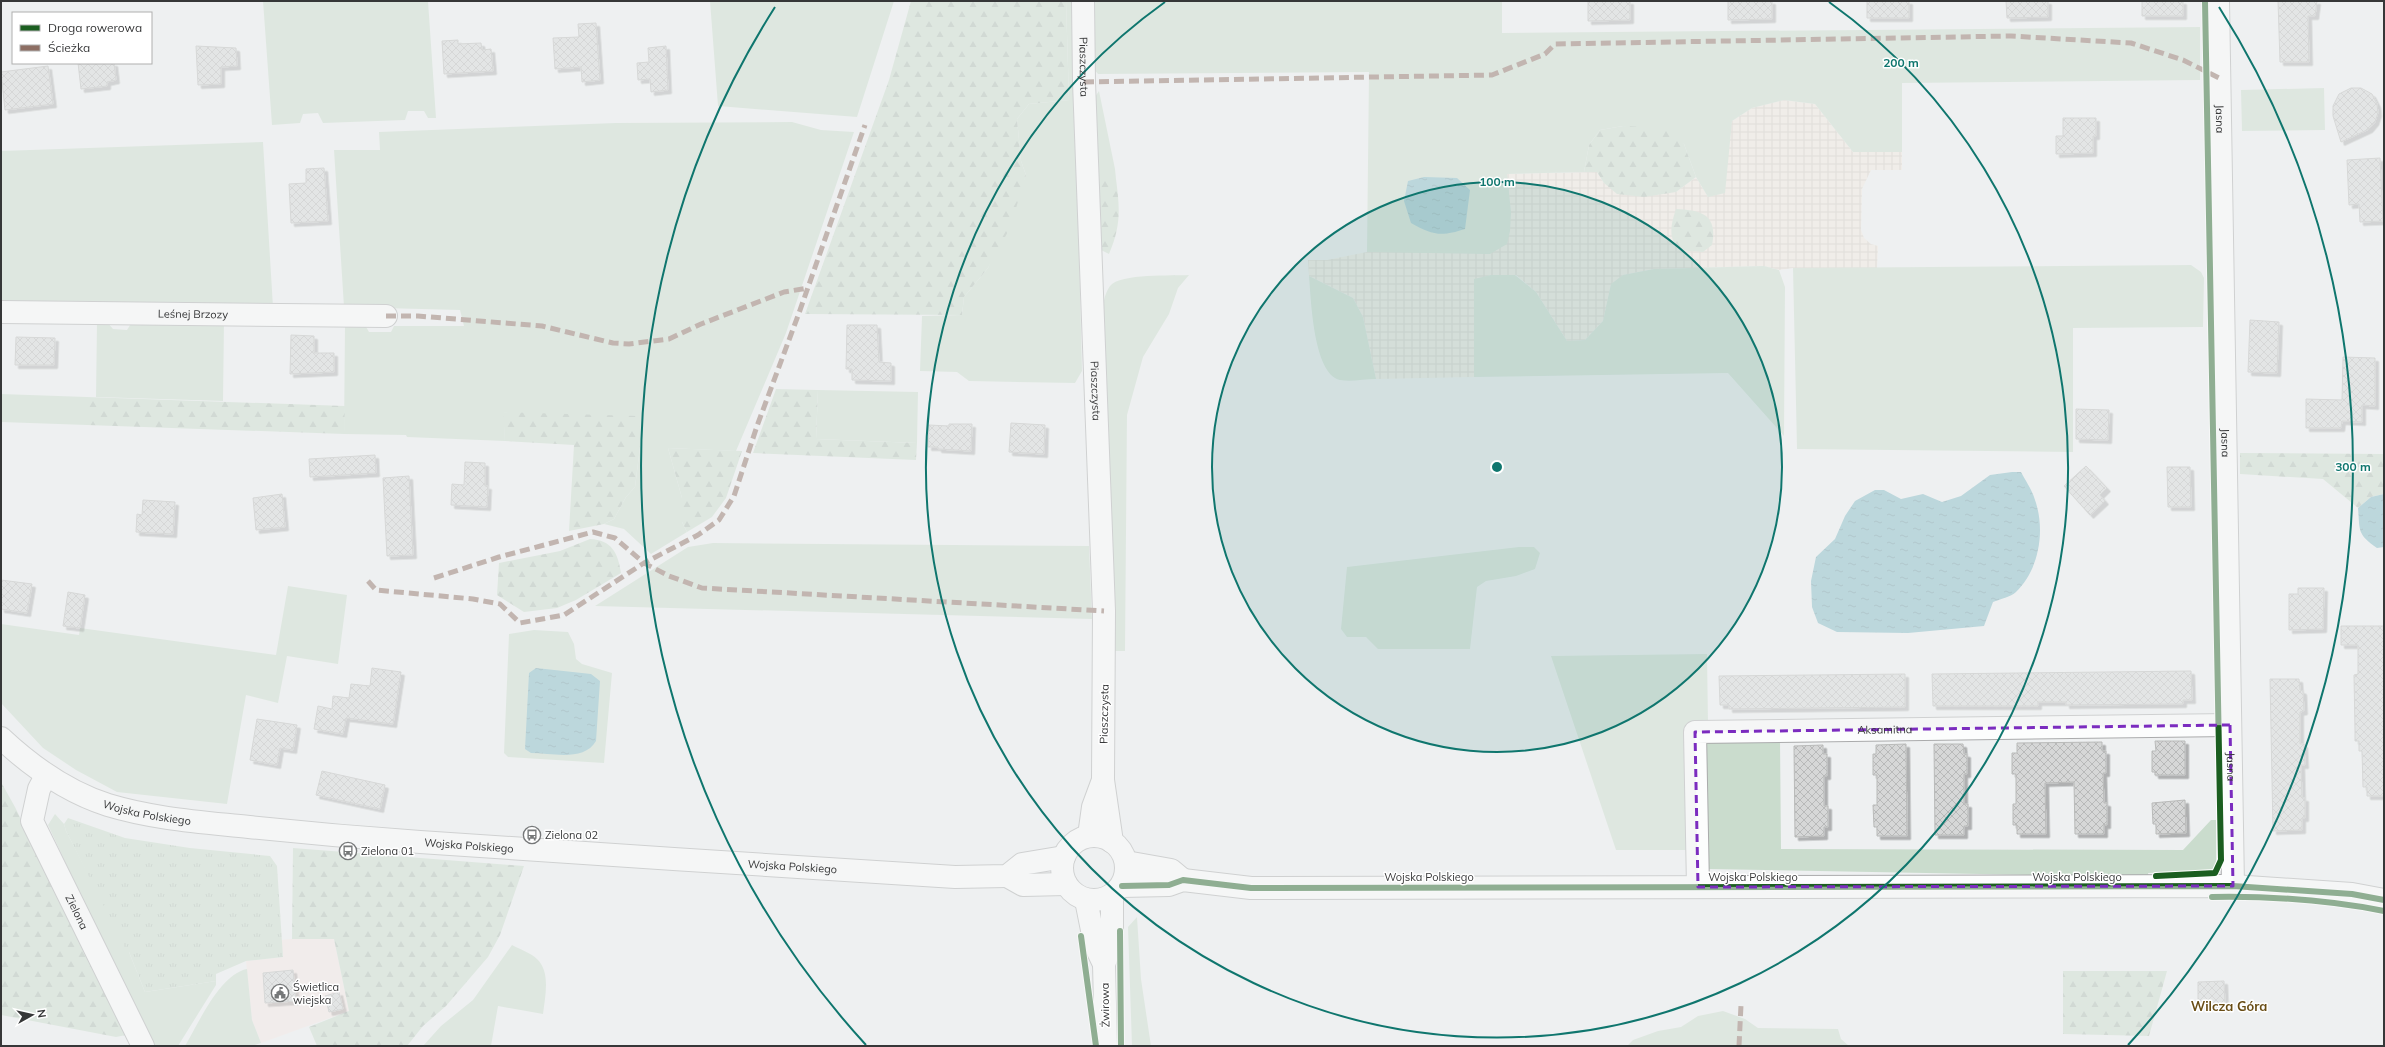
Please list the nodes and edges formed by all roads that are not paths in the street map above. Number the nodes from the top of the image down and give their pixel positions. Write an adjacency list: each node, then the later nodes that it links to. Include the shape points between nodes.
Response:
1 (1083, 1): 8 (street, Piaszczysta, via 1104,618)
2 (2218, 1): 5 (street, Jasna)
3 (1, 312): 4 (street, Leśnej Brzozy)
4 (386, 316)
5 (2230, 725): 16 (street, Jasna); 17 (street, Aksamitna, via 1695,732)
6 (1, 738): 7 (street, Wojska Polskiego)
7 (46, 776): 13 (street, Wojska Polskiego, via 106,804 189,821 349,837 534,850 955,877); 22 (street, Zielona, via 39,789 32,820)
8 (1103, 780): 9 (street, Piaszczysta, via 1093,807); 10 (street, Piaszczysta)
9 (1089, 836): 10 (street, via 1099,836); 11 (street, via 1072,845)
10 (1112, 842): 12 (street)
11 (1064, 857): 13 (street, via 1022,864); 15 (street, via 1062,872)
12 (1126, 862): 14 (street, Wojska Polskiego, via 1171,870); 18 (street, via 1127,871)
13 (1007, 876): 15 (street, Wojska Polskiego, via 1023,885)
14 (1183, 880): 17 (street, Wojska Polskiego, via 1251,888); 18 (street, Wojska Polskiego, via 1169,885)
15 (1066, 884): 19 (street, via 1072,893)
16 (2233, 886): 17 (street, Wojska Polskiego); 20 (street, Wojska Polskiego, via 2352,894)
17 (1698, 887)
18 (1117, 891): 19 (street, via 1104,900); 21 (street, Żwirowa, via 1112,943)
19 (1086, 900): 21 (street, Żwirowa, via 1095,945)
20 (2384, 900)
21 (1104, 964): 23 (street, Żwirowa)
22 (143, 1046)
23 (1106, 1046)

